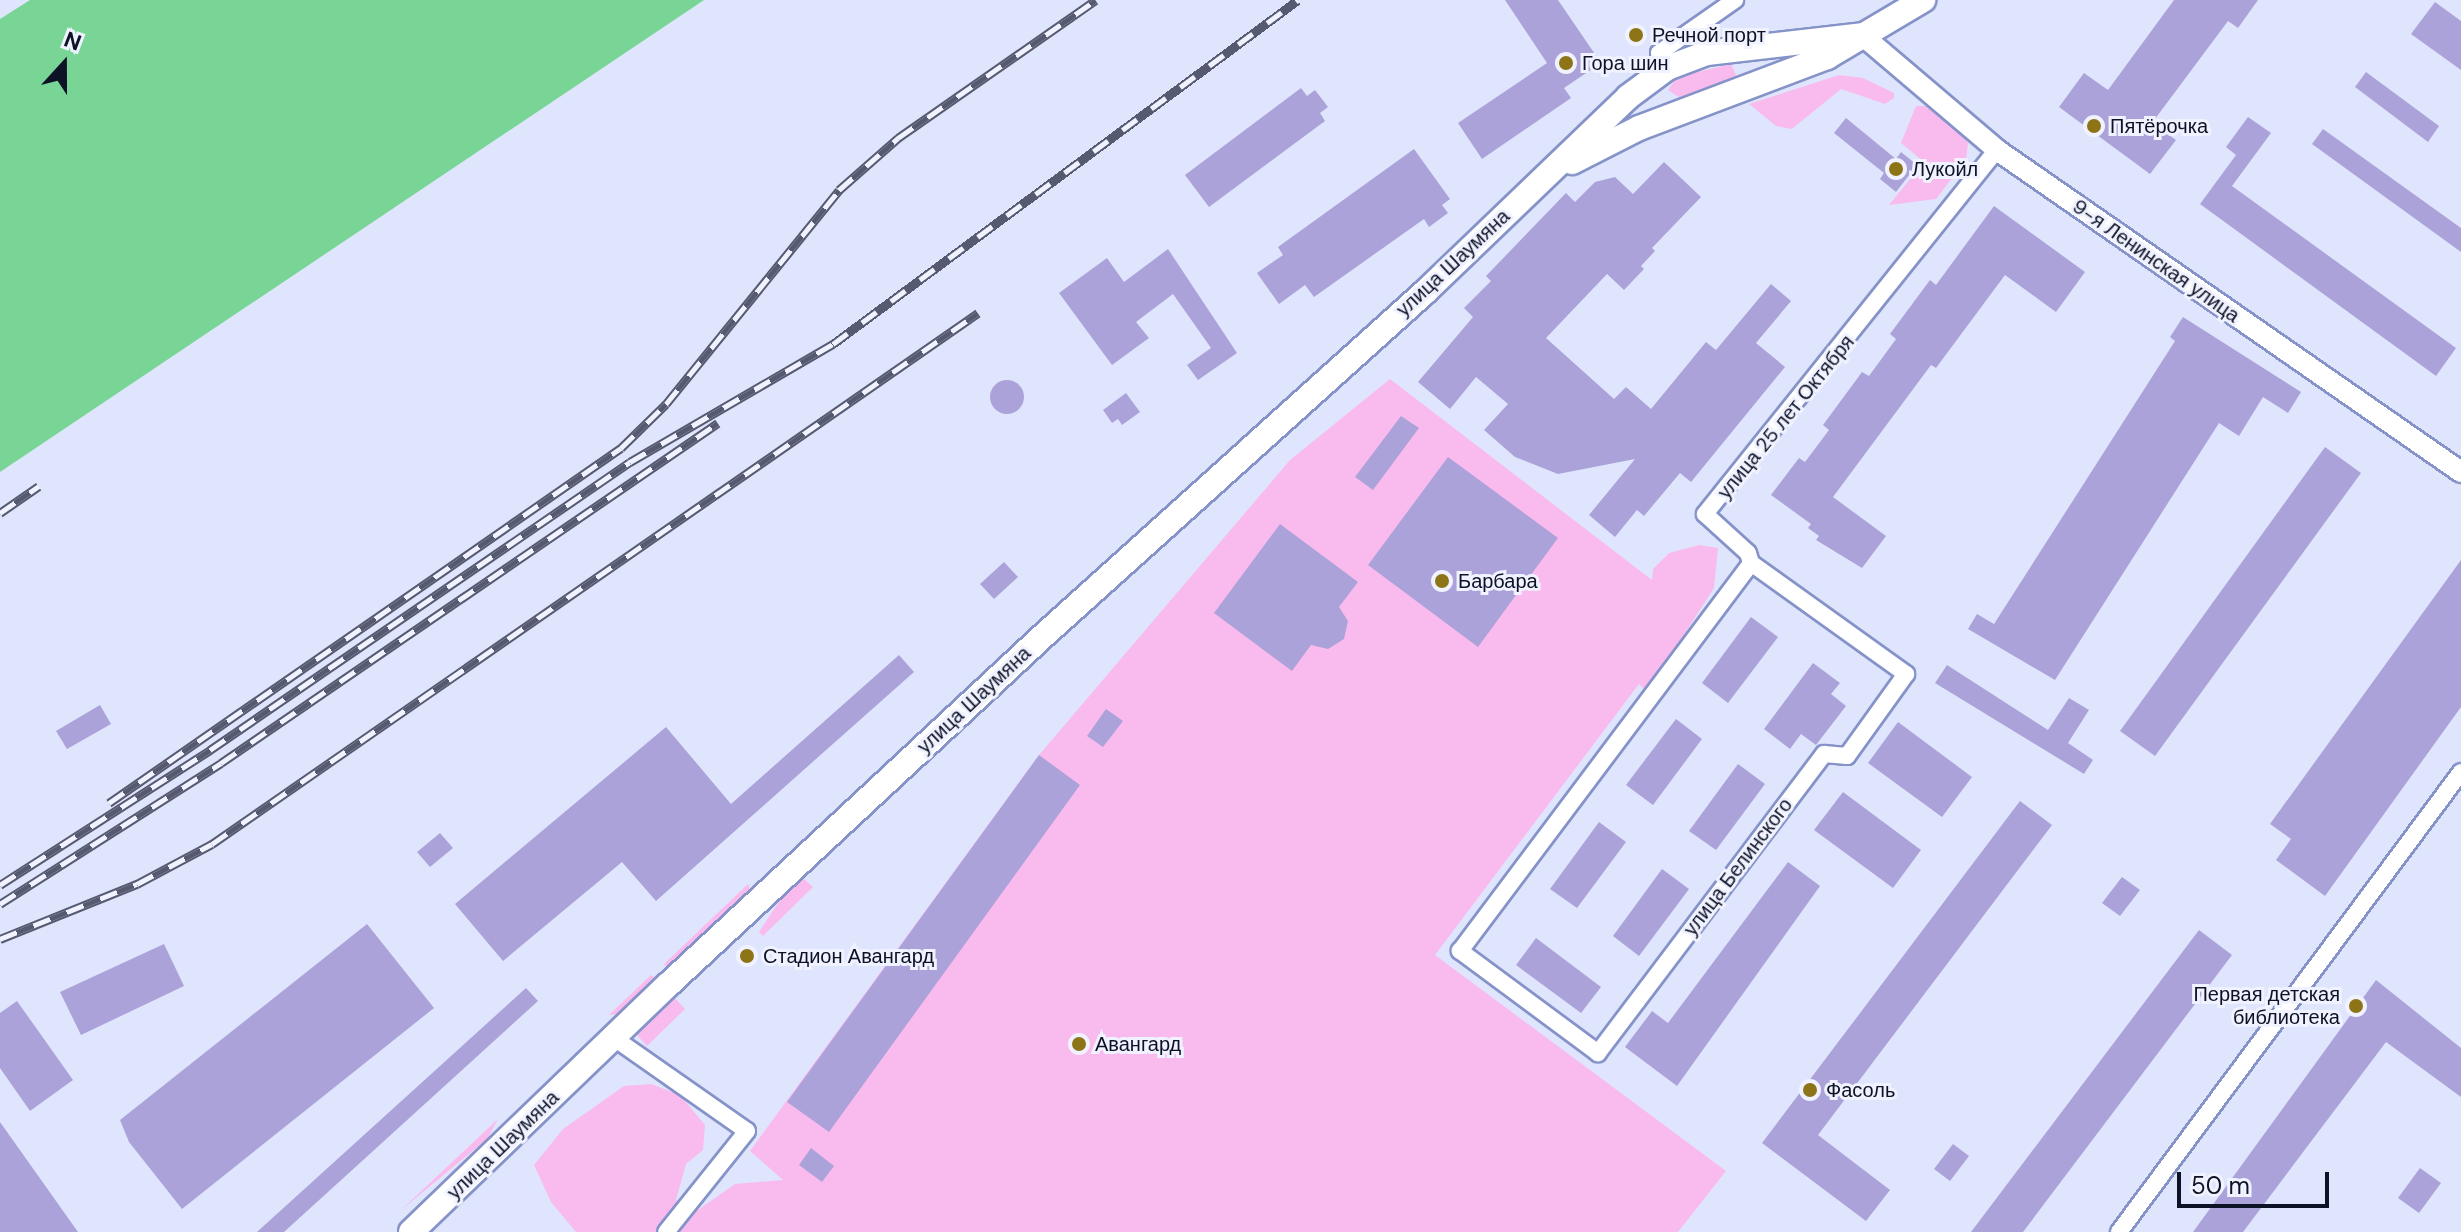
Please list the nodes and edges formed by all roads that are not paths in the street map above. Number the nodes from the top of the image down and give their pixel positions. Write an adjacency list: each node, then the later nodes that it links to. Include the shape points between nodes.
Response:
1 (1735, 0): 4 (street, via 1659,53)
2 (1923, 0): 3 (main road)
3 (1862, 35): 4 (main road, улица Шаумяна, via 1760,43); 5 (main road, улица Шаумяна, via 1784,76); 6 (street, 9-я Ленинская улица)
4 (1667, 68): 5 (main road, via 1665,102); 7 (main road, улица Шаумяна)
5 (1682, 111): 7 (main road, улица Шаумяна)
6 (1997, 150): 8 (street, 9-я Ленинская улица); 9 (street, улица 25 лет Октября, via 1705,514 1748,553)
7 (1545, 176): 11 (main road, улица Шаумяна)
8 (2461, 472)
9 (1751, 563): 9 (street, улица Белинского, via 1906,674 1847,756 1824,754 1598,1053 1460,951)
10 (2461, 772): 14 (street)
11 (614, 1038): 12 (main road, улица Шаумяна); 13 (street, via 747,1131)
12 (411, 1232)
13 (666, 1232)
14 (2119, 1232)

